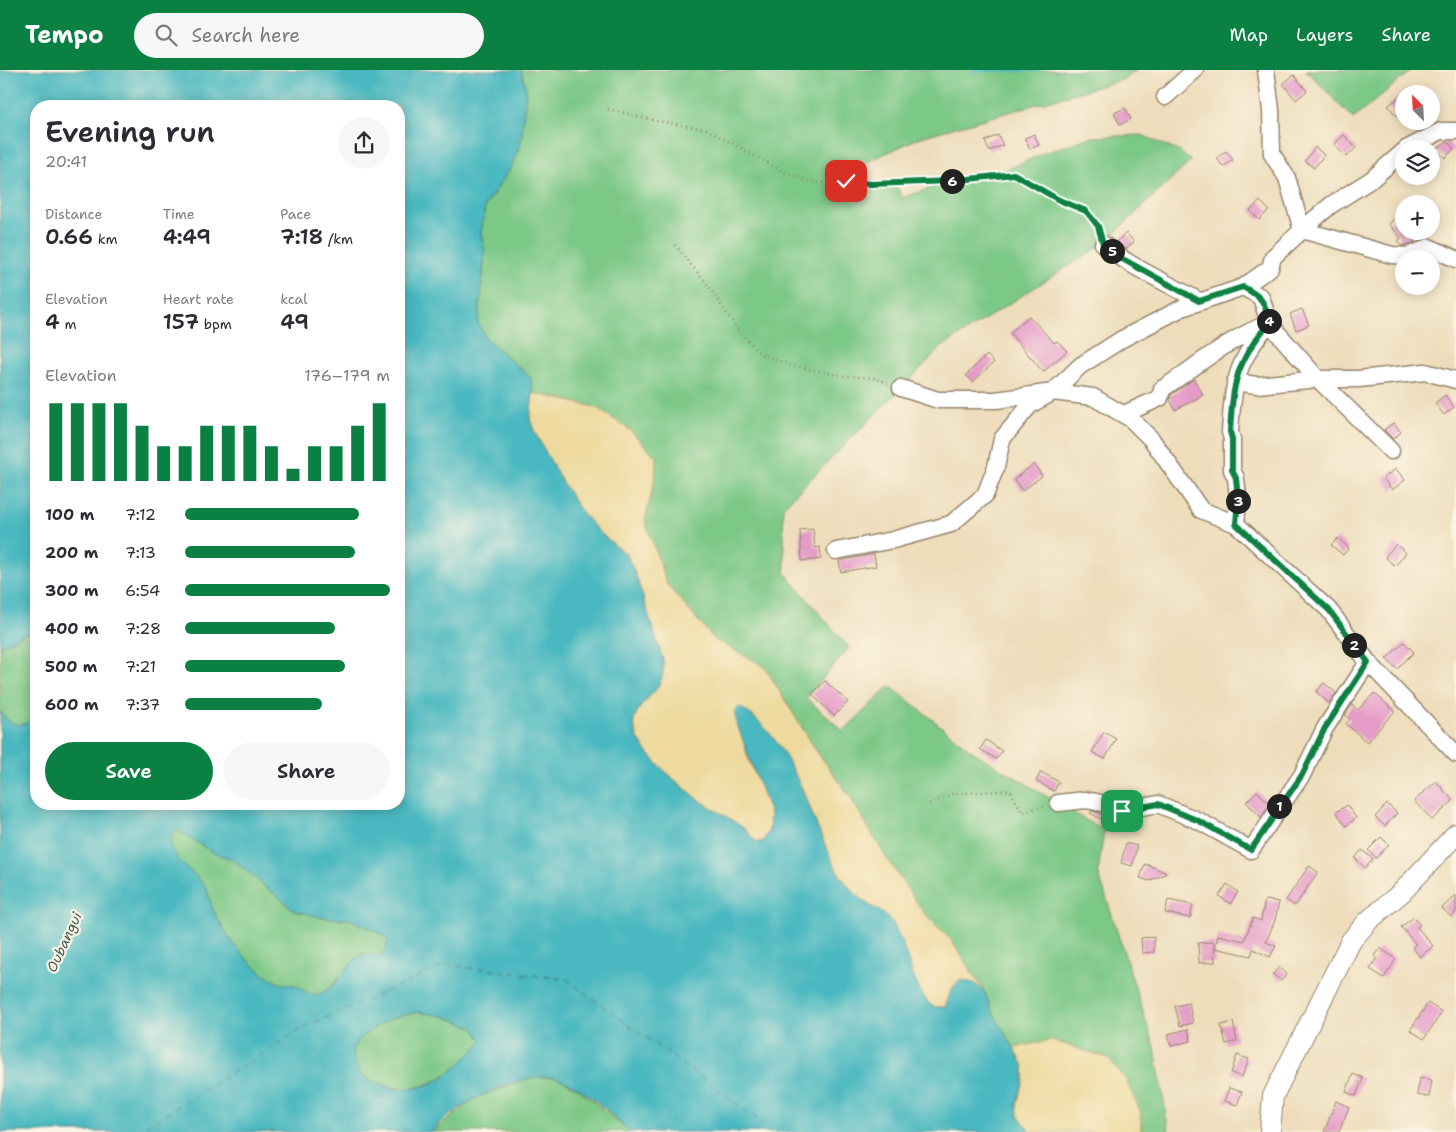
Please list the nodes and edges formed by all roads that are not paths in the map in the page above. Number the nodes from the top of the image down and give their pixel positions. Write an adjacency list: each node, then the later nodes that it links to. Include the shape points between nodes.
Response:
1 (1195, 70): 3 (street)
2 (1266, 70): 7 (street, via 1272,154 1287,178)
3 (1165, 96)
4 (1456, 132): 5 (street, via 1441,131)
5 (1424, 140)
6 (1395, 159): 7 (street)
7 (1302, 230): 9 (street, via 1392,256 1408,256 1429,247); 10 (street, via 1274,257 1270,268)
8 (1103, 244): 11 (street, via 1142,271)
9 (1456, 259)
10 (1243, 287): 11 (street); 12 (street, via 1261,297)
11 (1199, 301): 17 (street, via 1122,339 1080,366)
12 (1269, 323): 13 (street); 15 (street, via 1249,346); 18 (street, via 1245,332 1213,353 1162,389 1160,398)
13 (1318, 379): 14 (street, via 1359,379 1425,372); 15 (street, via 1257,385); 19 (street)
14 (1456, 380)
15 (1234, 382): 20 (street, via 1230,432 1232,470 1238,499)
16 (901, 388): 17 (street, via 938,400 996,400)
17 (1053, 392): 18 (street, via 1092,396); 21 (street, via 1030,405 1002,439 985,495 951,524 894,540)
18 (1124, 414): 20 (street, via 1152,440 1202,510)
19 (1391, 451)
20 (1236, 524): 22 (street, via 1329,610)
21 (836, 551)
22 (1368, 662): 23 (street); 24 (street, via 1325,728 1302,775 1251,850 1199,821 1158,804 1122,811 1086,800)
23 (1456, 754)
24 (1058, 802)
25 (1456, 834): 26 (main road, via 1352,941 1273,1096)
26 (1270, 1132)

